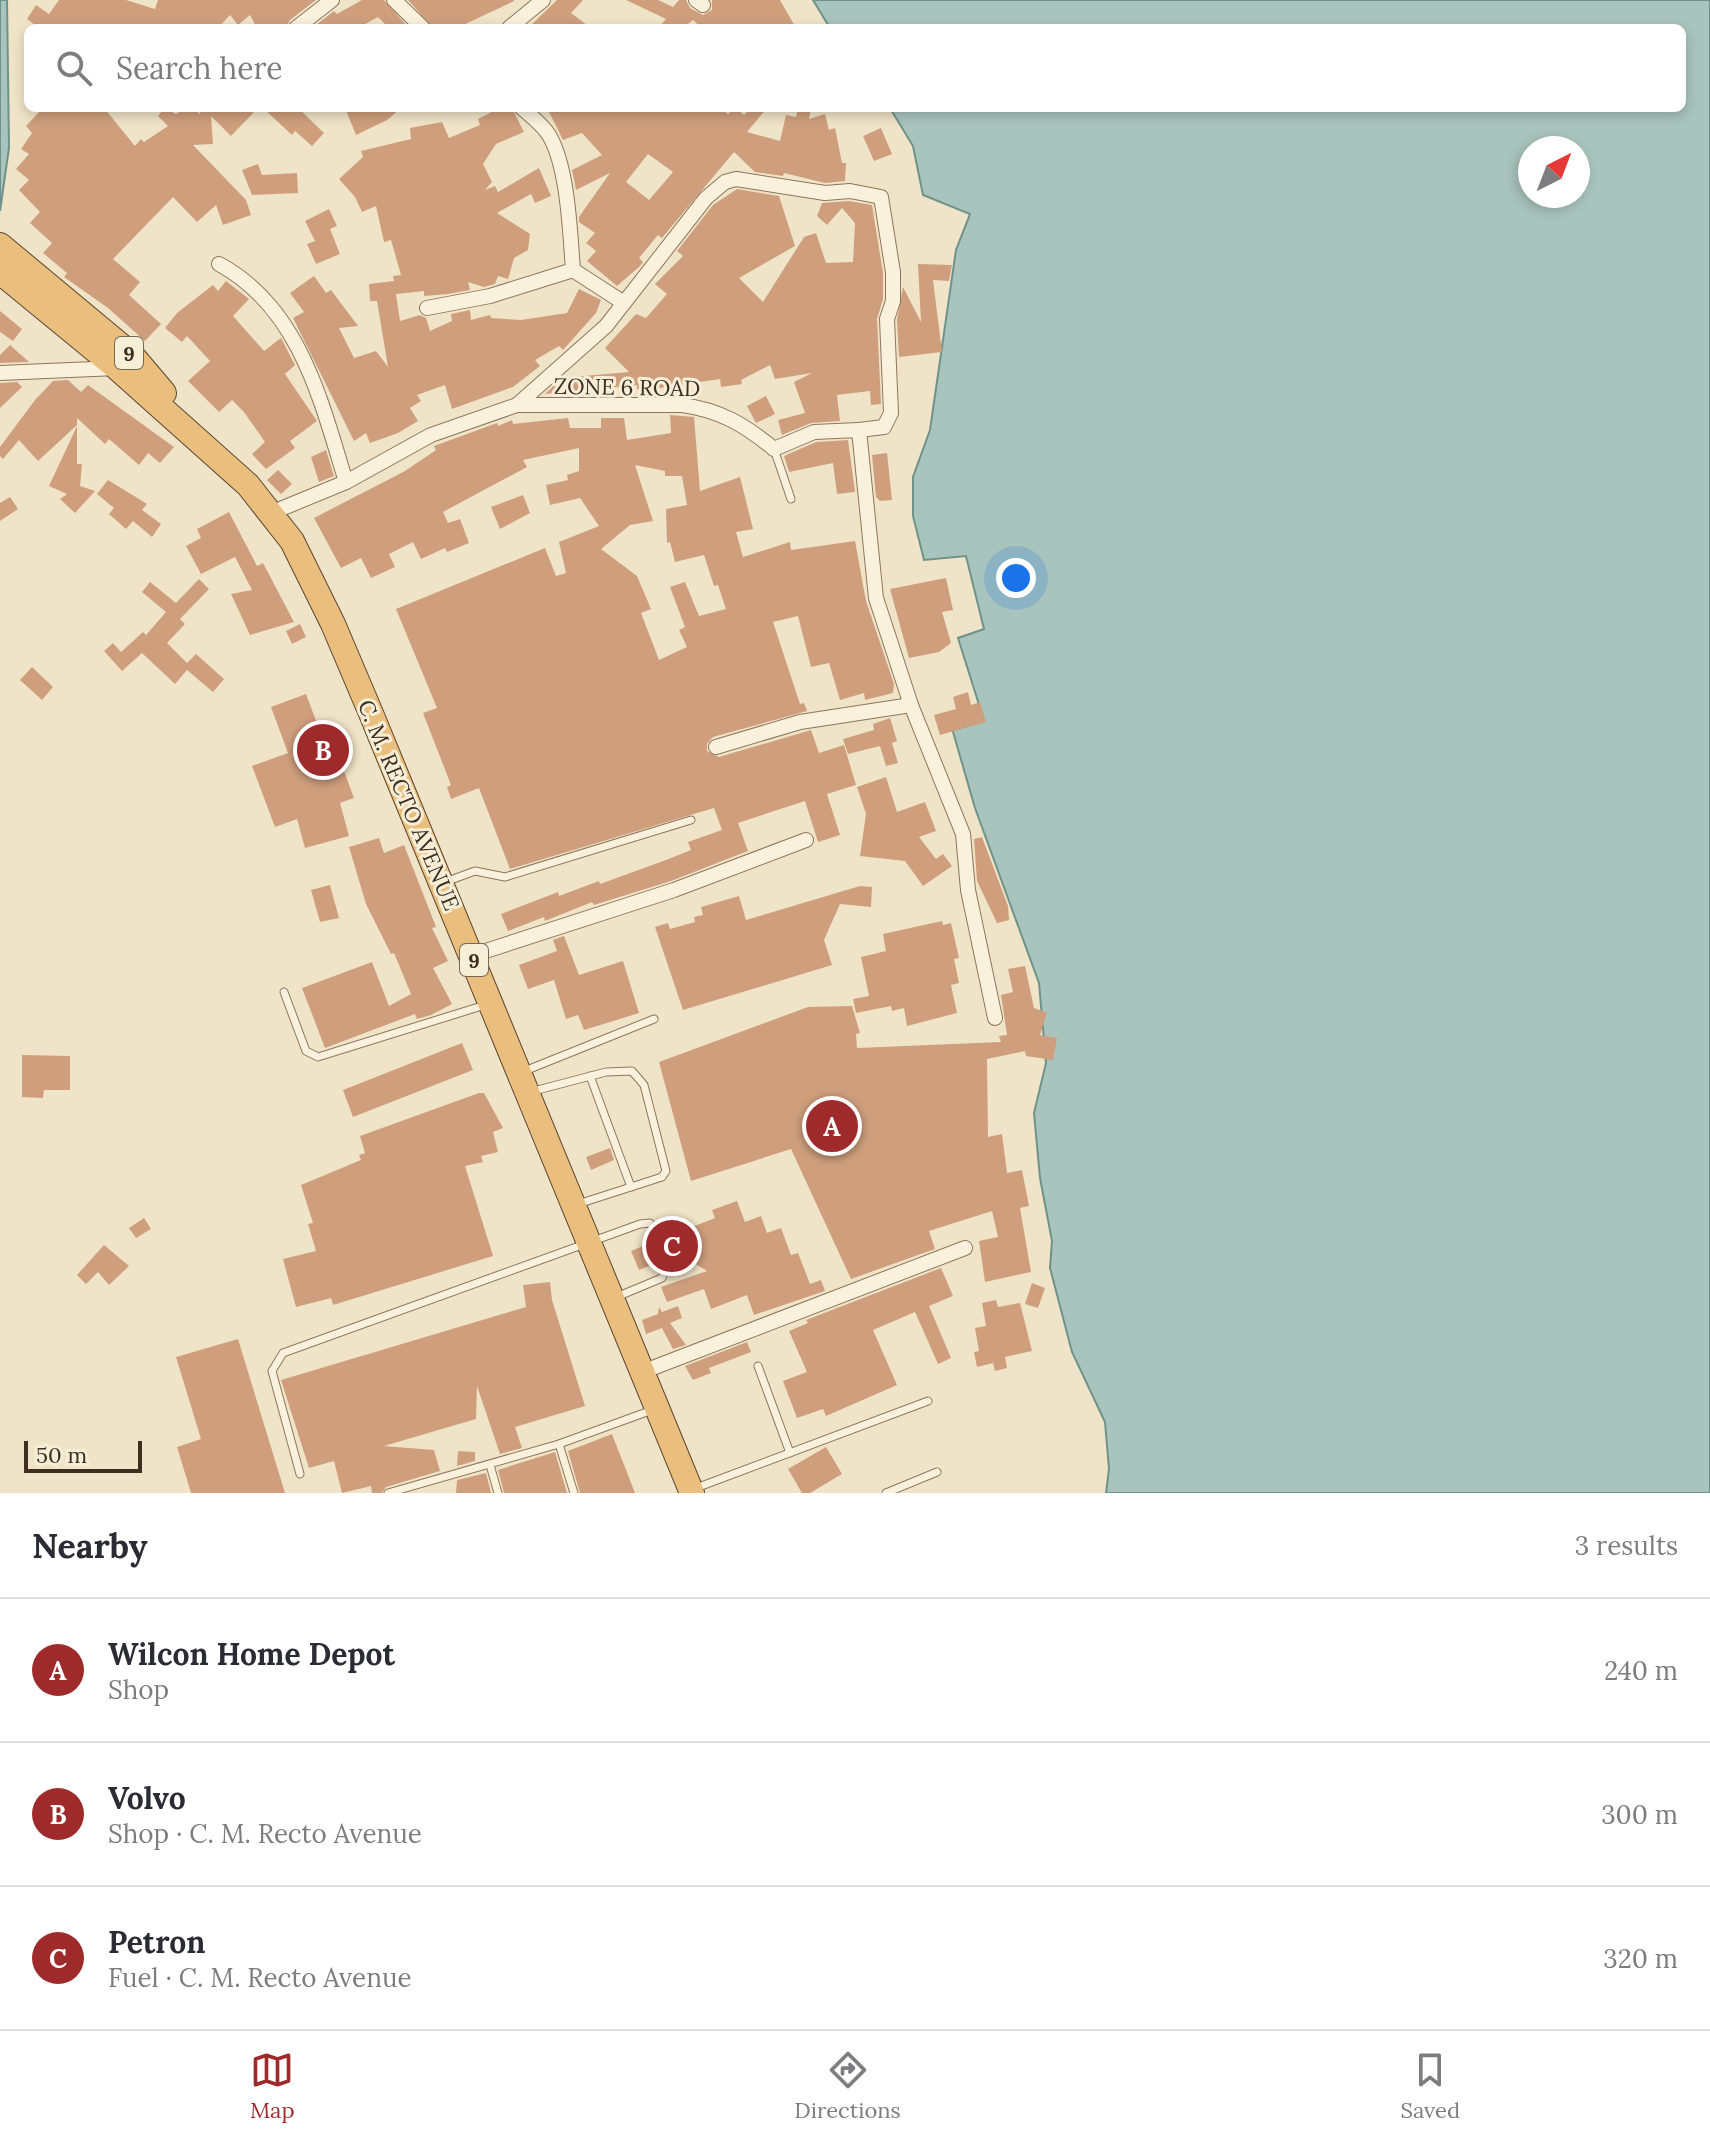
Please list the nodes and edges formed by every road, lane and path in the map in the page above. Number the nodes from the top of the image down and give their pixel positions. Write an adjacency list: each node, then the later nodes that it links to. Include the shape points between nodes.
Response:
1 (332, 0): 4 (street)
2 (394, 0): 5 (street)
3 (543, 0): 6 (street)
4 (301, 24)
5 (419, 24)
6 (514, 24)
7 (527, 112): 10 (street, via 553,144)
8 (0, 245): 11 (highway, C. M. RECTO AVENUE / 9)
9 (219, 264): 20 (street, via 252,286 302,354)
10 (573, 270): 12 (street); 13 (street, via 490,296)
11 (15, 276): 14 (highway, C. M. RECTO AVENUE / 9); 19 (highway, C. M. RECTO AVENUE / 9, via 131,354)
12 (624, 303): 16 (street, via 587,345); 17 (street, via 695,210 725,182 736,179 881,197 893,272 887,319 891,413 884,427)
13 (427, 308)
14 (117, 368): 15 (street); 19 (highway, C. M. RECTO AVENUE / 9)
15 (0, 373)
16 (517, 405): 18 (street, ZONE 6 ROAD, via 705,408 732,418); 20 (street, ZONE 6 ROAD, via 431,435)
17 (859, 430): 18 (street, via 814,432); 23 (street, via 876,598)
18 (774, 449): 21 (lane)
19 (214, 451): 22 (highway, C. M. RECTO AVENUE / 9)
20 (346, 482): 22 (street, ZONE 6 ROAD)
21 (791, 499)
22 (271, 513): 27 (highway, C. M. RECTO AVENUE / 9, via 292,541 333,624)
23 (911, 705): 24 (street, via 800,722); 31 (street, via 963,834 968,890)
24 (716, 747)
25 (691, 820): 27 (lane, via 505,877 475,871)
26 (806, 840): 28 (street, via 674,890)
27 (441, 883): 28 (highway, C. M. RECTO AVENUE / 9)
28 (473, 955): 30 (highway, C. M. RECTO AVENUE / 9)
29 (284, 992): 30 (lane, via 306,1051 318,1057)
30 (491, 1003): 34 (highway, C. M. RECTO AVENUE / 9)
31 (995, 1018)
32 (654, 1019): 34 (lane)
33 (590, 1076): 34 (lane); 35 (lane); 35 (lane, via 632,1071 644,1085 666,1171)
34 (524, 1083): 36 (highway, C. M. RECTO AVENUE / 9)
35 (631, 1187): 36 (lane)
36 (573, 1206): 38 (highway, C. M. RECTO AVENUE / 9)
37 (661, 1239): 38 (lane, via 650,1223)
38 (586, 1241): 41 (highway, C. M. RECTO AVENUE / 9); 50 (lane, via 283,1353 272,1371)
39 (965, 1248): 43 (street)
40 (669, 1258): 41 (lane, via 662,1278)
41 (611, 1299): 43 (highway, C. M. RECTO AVENUE / 9)
42 (758, 1366): 47 (lane)
43 (642, 1372): 45 (highway, C. M. RECTO AVENUE / 9)
44 (928, 1401): 47 (lane)
45 (657, 1409): 46 (lane); 51 (highway, C. M. RECTO AVENUE / 9)
46 (559, 1444): 48 (lane); 54 (lane)
47 (790, 1453): 51 (lane)
48 (490, 1465): 52 (lane); 53 (lane)
49 (937, 1472): 55 (lane)
50 (300, 1474)
51 (691, 1492)
52 (388, 1493)
53 (498, 1493)
54 (574, 1493)
55 (886, 1493)

